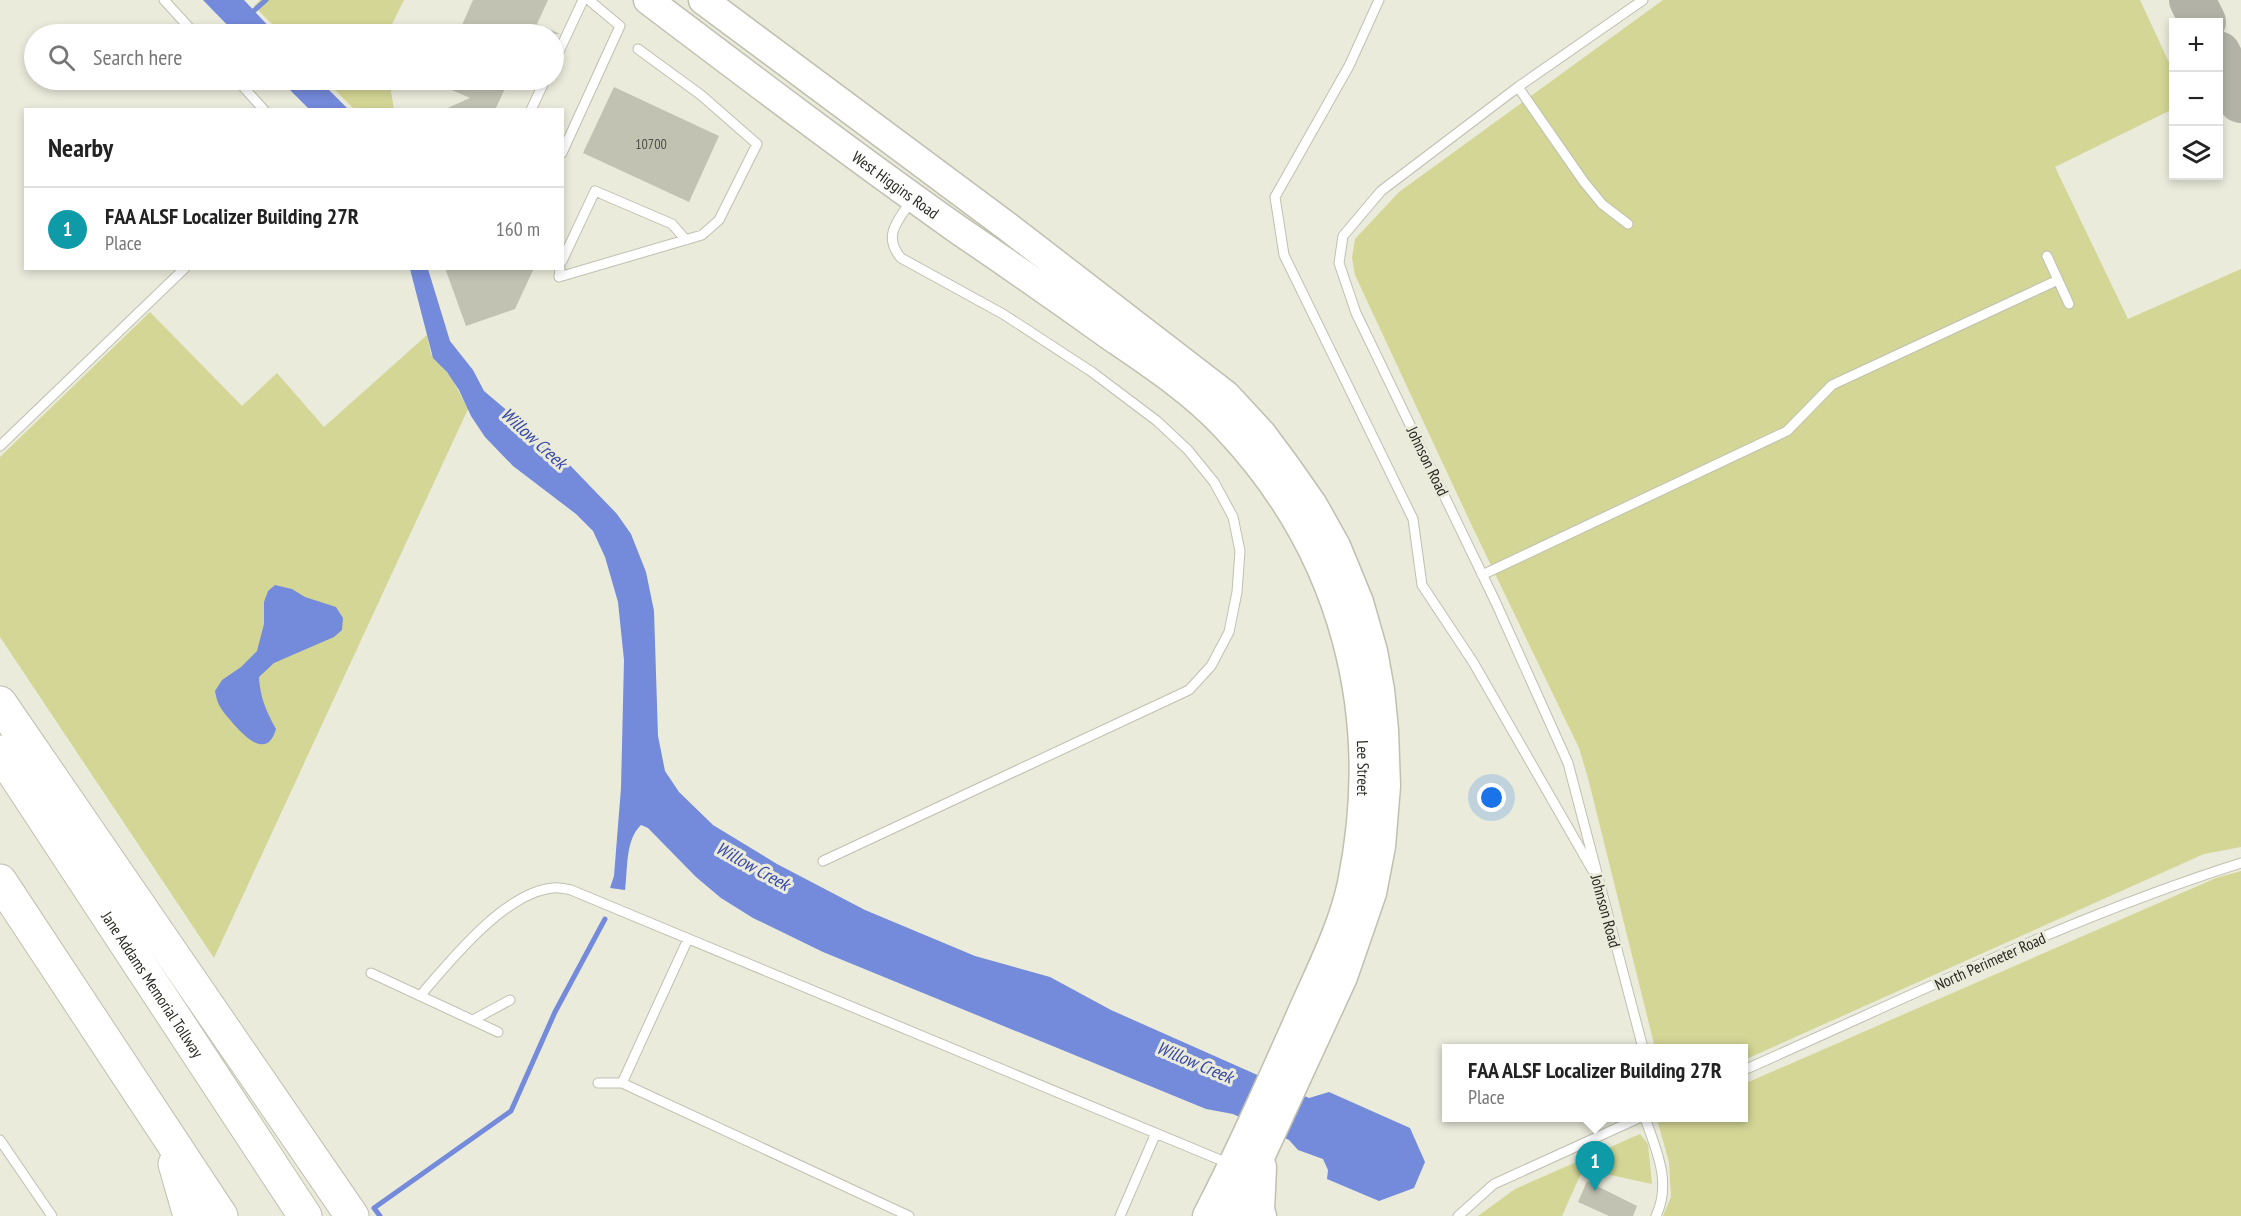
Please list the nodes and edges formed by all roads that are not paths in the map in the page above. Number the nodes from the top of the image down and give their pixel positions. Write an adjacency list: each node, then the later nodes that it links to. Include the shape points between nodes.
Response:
1 (164, 0): 8 (lane)
2 (583, 0): 9 (lane)
3 (589, 0): 16 (lane, via 620,26)
4 (648, 0): 17 (main road, West Higgins Road)
5 (702, 0): 26 (main road, West Higgins Road)
6 (1379, 0): 34 (lane, via 1349,66 1275,197 1284,255 1413,519 1422,585 1473,662)
7 (1643, 0): 11 (lane, Johnson Road)
8 (186, 24)
9 (564, 41)
10 (638, 49): 19 (lane, via 701,95 757,144 719,220 702,235)
11 (1518, 87): 18 (lane, via 1584,182 1602,204); 29 (lane, Johnson Road, via 1381,191 1342,236 1339,263 1356,313)
12 (246, 90): 14 (lane)
13 (540, 90): 15 (lane)
14 (262, 108)
15 (532, 108)
16 (564, 146)
17 (914, 198): 27 (main road, West Higgins Road); 32 (lane, via 892,233 893,249 901,258 1003,314 1092,372 1188,450 1214,482 1233,517 1240,551 1237,592 1229,632 1211,666 1189,690)
18 (1628, 224)
19 (686, 240): 21 (lane, via 672,224 595,191); 23 (lane, via 560,277)
20 (2047, 256): 24 (lane)
21 (564, 257)
22 (183, 270): 28 (lane)
23 (560, 270)
24 (2058, 280): 25 (lane); 29 (lane, via 1832,385 1787,431)
25 (2069, 304)
26 (1186, 362): 46 (main road, Lee Street, via 1226,395 1262,434 1313,505 1336,546 1359,602 1380,690 1386,786 1371,893 1343,977)
27 (1150, 363): 46 (main road, Lee Street, via 1227,427 1287,505 1318,560 1338,608 1357,682 1364,731 1364,786 1352,886)
28 (0, 446)
29 (1482, 575): 34 (lane, Johnson Road, via 1568,763)
30 (0, 703): 58 (highway)
31 (0, 752): 57 (highway, Jane Addams Memorial Tollway)
32 (823, 861)
33 (2241, 863): 43 (lane, North Perimeter Road, via 2178,883 2052,933)
34 (1598, 880): 42 (lane, Johnson Road)
35 (0, 881): 49 (highway)
36 (688, 939): 38 (lane, via 571,890 555,887 537,891 509,906); 45 (lane); 50 (lane)
37 (371, 973): 38 (lane)
38 (420, 996): 40 (lane)
39 (510, 1000): 40 (lane)
40 (473, 1020): 41 (lane)
41 (498, 1032)
42 (1642, 1044)
43 (1748, 1068)
44 (597, 1083): 45 (lane)
45 (622, 1083): 59 (lane)
46 (1282, 1085): 51 (main road, Lee Street)
47 (1630, 1122): 64 (lane, via 1494,1184)
48 (1646, 1122): 65 (lane, via 1663,1178 1663,1203)
49 (165, 1131): 55 (highway); 56 (highway)
50 (1156, 1133): 53 (lane); 60 (lane)
51 (1262, 1138): 53 (main road, Lee Street); 62 (main road, Lee Street); 63 (main road)
52 (0, 1140): 54 (lane)
53 (1233, 1165): 61 (main road, Lee Street)
54 (52, 1216)
55 (190, 1216)
56 (220, 1216)
57 (305, 1216)
58 (352, 1216)
59 (909, 1216)
60 (1120, 1216)
61 (1207, 1216)
62 (1233, 1216)
63 (1262, 1216)
64 (1458, 1216)
65 (1656, 1216)

